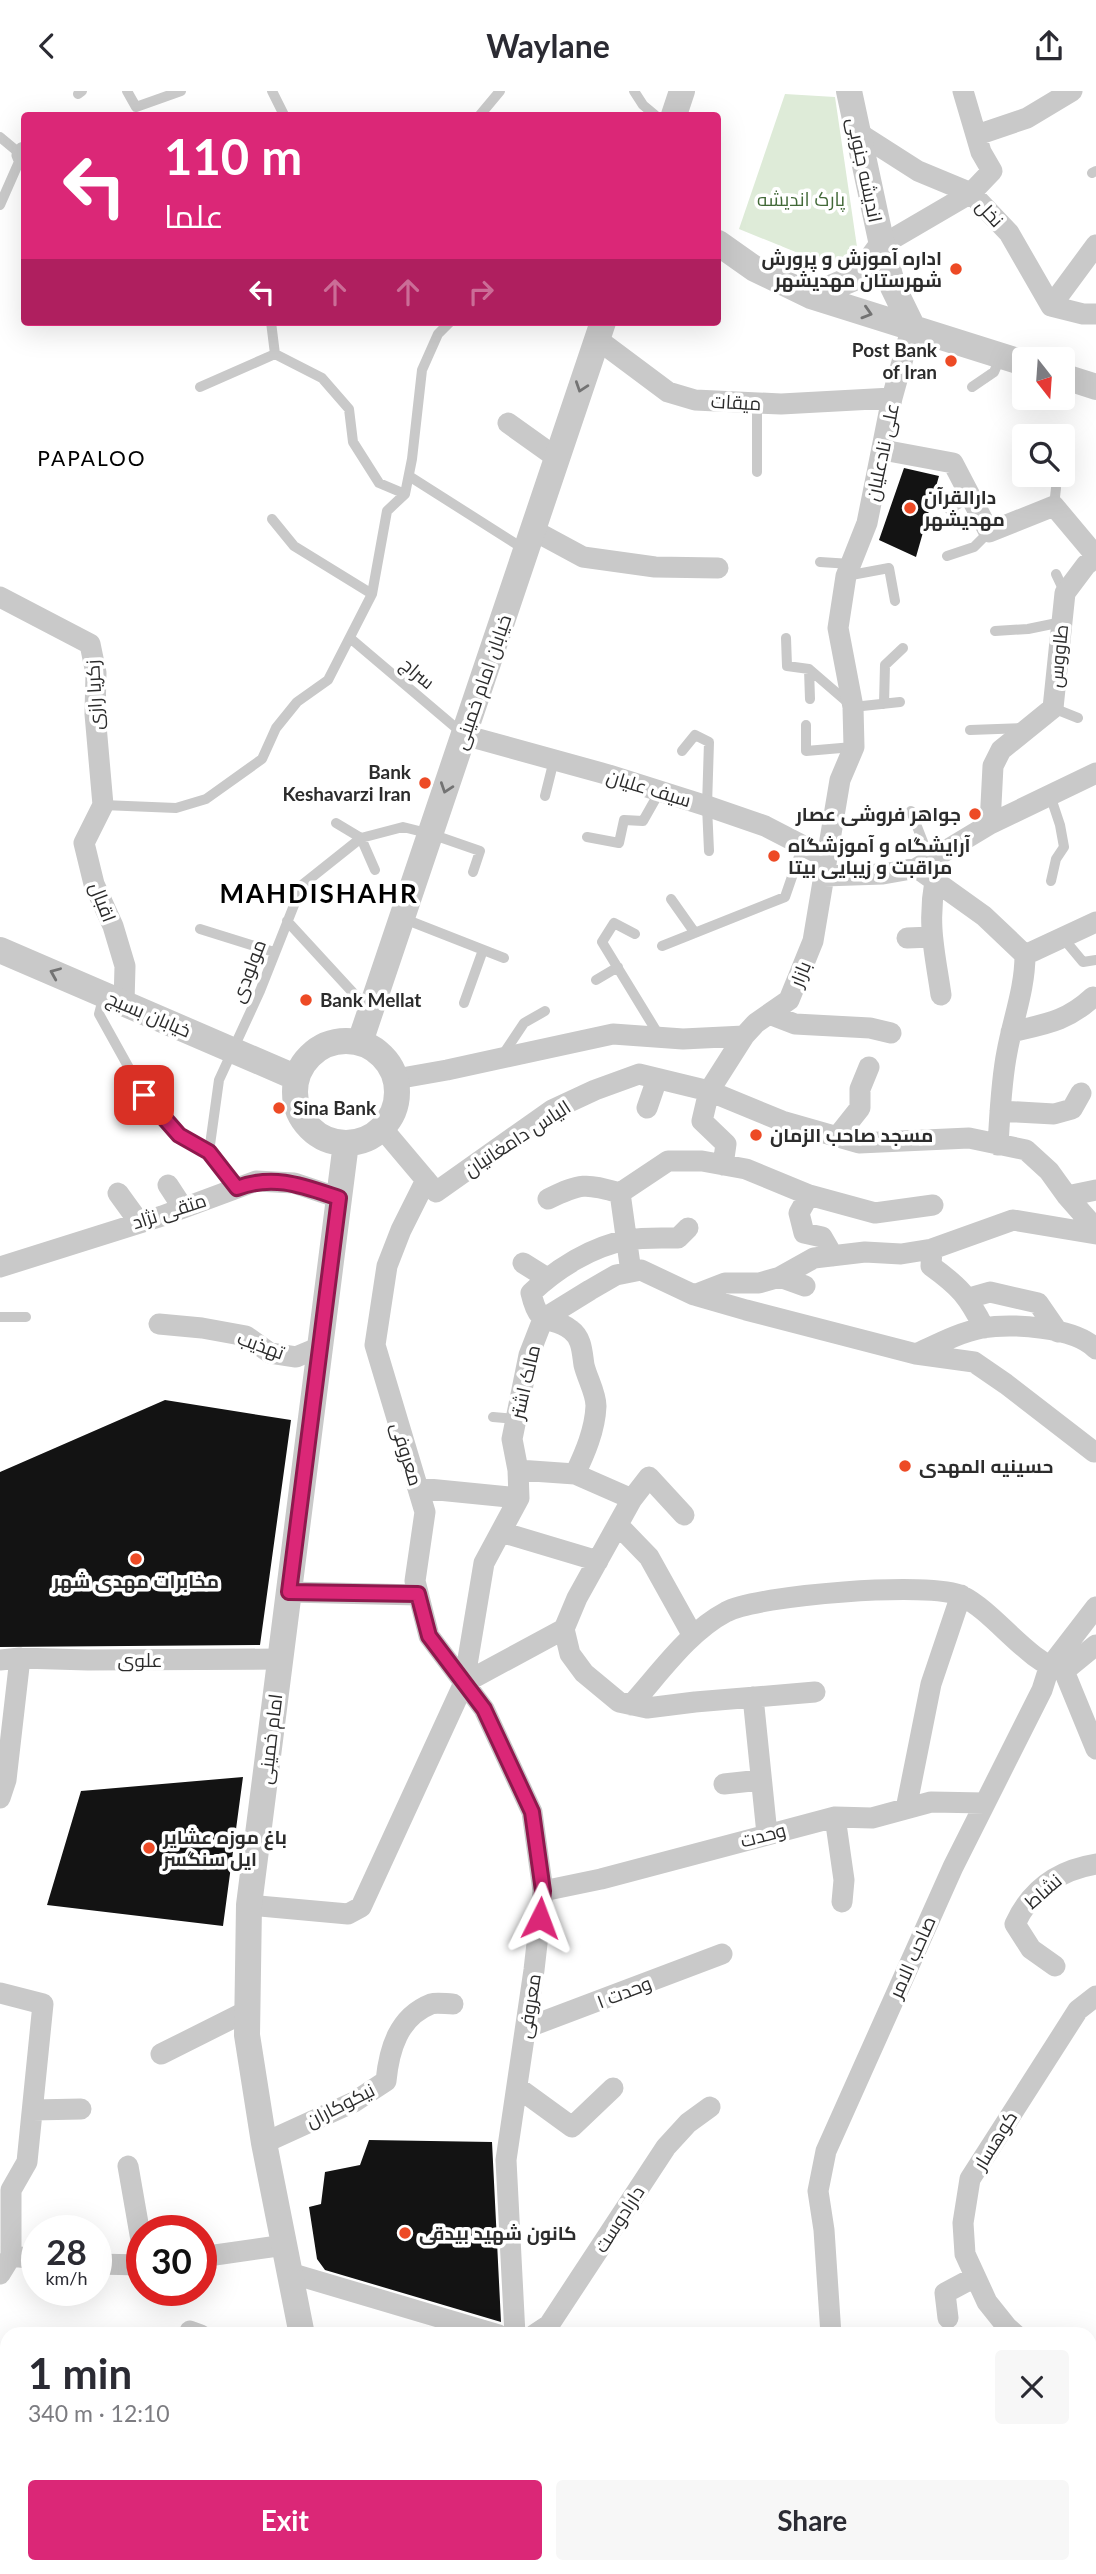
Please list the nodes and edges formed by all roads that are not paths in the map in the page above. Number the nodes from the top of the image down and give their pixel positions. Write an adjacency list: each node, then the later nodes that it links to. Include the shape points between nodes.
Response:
1 (127, 91): 2 (lane, via 136,107)
2 (181, 91)
3 (272, 91): 10 (lane)
4 (500, 91): 11 (lane)
5 (634, 91): 12 (lane)
6 (682, 91): 13 (street)
7 (849, 91): 14 (street, اندیشه جنوبی)
8 (963, 91): 15 (street)
9 (1073, 91): 15 (street, via 1027,118)
10 (282, 112)
11 (482, 112)
12 (651, 112)
13 (675, 112)
14 (857, 132): 19 (street, نخل, via 918,171); 22 (street, اندیشه جنوبی)
15 (977, 135): 19 (street, via 992,171)
16 (0, 138): 17 (lane)
17 (21, 153)
18 (21, 161): 20 (lane)
19 (971, 193): 22 (street); 25 (street, نخل, via 1009,233)
20 (0, 205)
21 (721, 245): 24 (street, via 755,269)
22 (882, 246): 24 (street, via 859,276); 29 (street, اندیشه جنوبی, via 893,287)
23 (1096, 246): 25 (street)
24 (811, 296): 29 (street, one-way to 29)
25 (1051, 306): 26 (street)
26 (1096, 314)
27 (272, 326): 31 (lane)
28 (445, 326): 43 (lane, via 422,370)
29 (912, 326): 32 (street); 37 (street, علی نادعلیان)
30 (600, 330): 38 (street, میقات, via 668,392 695,400); 41 (street, خیابان امام خمینی, one-way to 41)
31 (275, 354): 34 (lane); 44 (lane, via 323,378 349,409 353,442 379,483)
32 (1012, 360): 35 (lane)
33 (1075, 380): 36 (street)
34 (200, 387)
35 (972, 387)
36 (1096, 387)
37 (892, 398): 38 (street, میقات); 40 (street, علی نادعلیان)
38 (757, 403): 42 (lane)
39 (508, 423): 41 (street)
40 (883, 450): 45 (street, via 953,463); 54 (street, علی نادعلیان, via 867,523)
41 (557, 458): 49 (street, خیابان امام خمینی)
42 (757, 472)
43 (409, 476): 44 (lane); 49 (lane)
44 (405, 494): 55 (lane, via 387,511)
45 (971, 498): 46 (lane); 48 (street)
46 (949, 509)
47 (272, 519): 55 (lane, via 294,546)
48 (989, 531): 50 (lane, via 974,547); 51 (street, via 1055,497)
49 (530, 540): 53 (street, via 583,557 654,567); 73 (street, خیابان امام خمینی)
50 (947, 556)
51 (1096, 556): 58 (street, طاووس, via 1060,584)
52 (820, 562): 54 (lane)
53 (718, 568)
54 (849, 570): 57 (lane, via 889,568); 67 (street, علی نادعلیان, via 838,628)
55 (372, 594): 60 (lane)
56 (0, 597): 81 (street, زکریا رازی, via 90,644 96,673)
57 (895, 601)
58 (1062, 622): 59 (lane); 68 (street, طاووس)
59 (995, 631)
60 (349, 638): 73 (lane, سراج); 81 (lane, via 328,680 297,702 276,728 262,759 206,799 176,808)
61 (786, 638): 63 (lane, via 787,666)
62 (902, 648): 66 (lane, via 885,665)
63 (809, 669): 64 (lane); 67 (lane)
64 (810, 699)
65 (900, 702): 66 (lane)
66 (884, 704): 67 (lane)
67 (853, 707): 74 (street, علی نادعلیان)
68 (1053, 708): 69 (lane); 71 (street, طاووس)
69 (1078, 718)
70 (806, 725): 74 (lane, via 806,751)
71 (1026, 728): 72 (lane); 85 (street, طاووس, via 1001,750 993,766)
72 (970, 730)
73 (464, 735): 76 (street, سیف علیان); 86 (street, خیابان امام خمینی, one-way to 86)
74 (854, 747): 92 (street, بازار, via 840,780)
75 (682, 751): 82 (lane, via 695,735 709,742)
76 (555, 760): 78 (street, سیف علیان); 79 (lane)
77 (1096, 773): 80 (street)
78 (660, 791): 82 (street, سیف علیان); 87 (lane, via 643,821 624,820 619,843)
79 (545, 796)
80 (1050, 796): 85 (street); 96 (lane, via 1064,846)
81 (103, 805): 118 (street, اقبال, via 85,843 94,884 125,966)
82 (707, 806): 89 (street, سیف علیان); 90 (lane)
83 (911, 811): 91 (lane)
84 (336, 823): 88 (lane)
85 (990, 824): 91 (street)
86 (431, 834): 88 (lane, مولودی, via 403,827); 94 (lane, مولودی, via 480,851); 98 (street, خیابان امام خمینی)
87 (587, 837)
88 (361, 838): 93 (lane); 99 (lane, مولودی, via 302,885)
89 (803, 845): 92 (street, سیف علیان); 102 (lane, via 785,897)
90 (709, 851)
91 (923, 864): 92 (street, via 883,874); 95 (street)
92 (826, 867): 122 (street, بازار, via 813,941 789,1000)
93 (375, 870)
94 (473, 872)
95 (935, 881): 104 (street); 111 (street, via 984,916)
96 (1051, 881)
97 (671, 899): 102 (lane)
98 (402, 918): 109 (lane); 121 (street, خیابان امام خمینی)
99 (287, 921): 110 (lane, مولودی); 121 (lane)
100 (1096, 922): 106 (street)
101 (200, 929): 110 (lane)
102 (695, 933): 107 (lane)
103 (635, 934): 114 (lane, via 614,923 602,942)
104 (932, 937): 105 (street); 116 (street)
105 (908, 938)
106 (1063, 938): 111 (street); 113 (lane, via 1083,962)
107 (662, 946)
108 (0, 950): 118 (street, خیابان بسیج, one-way to 108)
109 (483, 950): 112 (lane); 119 (lane)
110 (274, 952): 128 (lane, مولودی)
111 (1026, 955): 123 (street, via 1025,980)
112 (504, 958)
113 (1096, 960)
114 (618, 967): 115 (lane); 126 (lane)
115 (596, 980)
116 (942, 995)
117 (1093, 997): 123 (street, via 1077,1012)
118 (114, 999): 128 (street, خیابان بسیج); 142 (lane, via 99,1014 144,1095 179,1135)
119 (464, 1003)
120 (545, 1011): 129 (lane, via 524,1023)
121 (370, 1012): 127 (street, خیابان امام خمینی)
122 (769, 1014): 124 (street, via 795,1024); 125 (street, بازار)
123 (1011, 1032): 137 (street)
124 (891, 1033)
125 (744, 1036): 126 (street); 134 (street, بازار)
126 (660, 1037): 129 (street, via 613,1034)
127 (360, 1042): 131 (street, via 321,1047); 132 (street, via 383,1056)
128 (234, 1051): 131 (street, خیابان بسیج); 142 (lane, مولودی, via 219,1080)
129 (500, 1058): 132 (street)
130 (869, 1067): 139 (street, via 860,1089 860,1108)
131 (297, 1078): 140 (street, via 295,1091 302,1117 320,1135)
132 (396, 1079): 138 (street, via 396,1105)
133 (657, 1079): 134 (street, الیاس دامغانیان); 136 (street); 145 (street, الیاس دامغانیان, via 639,1074 551,1110)
134 (709, 1091): 139 (street, الیاس دامغانیان, via 782,1121); 143 (street, via 702,1121 726,1145)
135 (1081, 1093): 137 (street, via 1072,1109 1054,1114)
136 (648, 1108)
137 (1000, 1111): 141 (street)
138 (382, 1128): 140 (street); 145 (street)
139 (837, 1137): 141 (street, الیاس دامغانیان, via 859,1143 969,1138)
140 (346, 1143): 152 (street, امام خمینی)
141 (998, 1145): 151 (street, الیاس دامغانیان, via 1026,1150)
142 (209, 1152): 146 (lane)
143 (723, 1165): 149 (street, via 668,1161); 150 (street, via 746,1169)
144 (168, 1185): 155 (street)
145 (431, 1186): 184 (street, معروفی, via 401,1230 387,1266 375,1345)
146 (237, 1188): 152 (street, متقی نژاد, via 256,1181 294,1183); 155 (street, متقی نژاد)
147 (1096, 1190): 151 (street)
148 (118, 1193): 156 (street)
149 (620, 1193): 153 (street, via 589,1184); 159 (street)
150 (809, 1195): 154 (street, via 875,1213); 161 (street, via 799,1213 804,1233 822,1237)
151 (1067, 1196): 158 (street, الیاس دامغانیان)
152 (339, 1198): 176 (street, امام خمینی)
153 (548, 1199)
154 (933, 1205)
155 (183, 1208): 156 (street, متقی نژاد)
156 (139, 1222): 163 (street, متقی نژاد)
157 (688, 1228): 159 (street, via 678,1238)
158 (1096, 1231): 160 (street, via 1013,1220)
159 (626, 1240): 164 (street); 166 (street, via 570,1263)
160 (932, 1249): 161 (street); 169 (street, via 931,1266)
161 (833, 1257): 165 (street, via 814,1258)
162 (523, 1263): 166 (street)
163 (0, 1267)
164 (631, 1272): 168 (street, via 641,1270); 172 (street, مالک اشتر, via 615,1275)
165 (780, 1277): 167 (street); 168 (street, via 759,1283 725,1283)
166 (547, 1278): 172 (street, via 531,1293)
167 (805, 1286)
168 (694, 1295): 178 (street)
169 (969, 1298): 174 (street); 175 (street, via 990,1292 1038,1303)
170 (0, 1317): 171 (lane)
171 (26, 1317)
172 (543, 1319): 180 (street, مالک اشتر, via 529,1355); 183 (street, via 570,1329 580,1340 596,1405 588,1448)
173 (159, 1324): 176 (street, تهذیب, via 246,1336 270,1353 296,1357)
174 (984, 1328): 175 (street, via 1032,1327); 178 (street)
175 (1058, 1332): 177 (street, via 1088,1341)
176 (320, 1347): 191 (street, امام خمینی)
177 (1096, 1349)
178 (916, 1354): 181 (street, via 974,1362)
179 (493, 1417): 180 (lane)
180 (516, 1419): 182 (street, مالک اشتر, via 512,1439)
181 (1095, 1452)
182 (518, 1470): 183 (street); 185 (street, مالک اشتر)
183 (575, 1474): 186 (street)
184 (418, 1488): 185 (street); 192 (street, معروفی, via 425,1512 415,1581)
185 (519, 1498): 189 (street, مالک اشتر)
186 (632, 1499): 187 (street, via 649,1476); 188 (street)
187 (684, 1515)
188 (618, 1525): 190 (street); 196 (street, via 649,1557)
189 (501, 1532): 190 (street); 201 (street, مالک اشتر, via 484,1563)
190 (598, 1561): 195 (street)
191 (289, 1592): 192 (street); 199 (street, امام خمینی)
192 (418, 1594): 201 (street, معروفی, via 429,1636)
193 (961, 1595): 196 (street, via 925,1589 830,1593 763,1602 727,1611); 200 (street); 210 (street, via 932,1684)
194 (1096, 1607): 200 (street, صاحب الامر)
195 (564, 1629): 201 (street); 204 (street, via 570,1654 584,1673 618,1702)
196 (693, 1636): 204 (street)
197 (1096, 1645): 200 (street)
198 (10, 1659): 199 (street, علوی); 208 (street, via 6,1780)
199 (281, 1659): 216 (street, امام خمینی)
200 (1056, 1669): 205 (street); 209 (street, صاحب الامر)
201 (464, 1683): 214 (street, معروفی, via 484,1709 532,1812); 216 (street, مالک اشتر, via 360,1907 348,1914)
202 (815, 1692): 203 (street)
203 (753, 1697): 204 (street, via 647,1708); 206 (street)
204 (631, 1705)
205 (1096, 1749)
206 (761, 1780): 207 (street); 212 (street)
207 (724, 1784)
208 (1, 1794)
209 (985, 1803): 210 (street, وحدت, via 931,1802); 243 (street, صاحب الامر, via 827,2151 818,2191)
210 (906, 1809): 211 (street, وحدت, via 872,1818)
211 (835, 1817): 212 (street, وحدت); 215 (street, via 844,1880)
212 (767, 1834): 214 (street, وحدت)
213 (1096, 1864): 218 (street, نشاط, via 1071,1868 1044,1885 1023,1905 1015,1924 1031,1949)
214 (543, 1891): 223 (street, معروفی)
215 (842, 1902)
216 (249, 1905): 222 (street, امام خمینی)
217 (722, 1954): 223 (street, وحدت ۱)
218 (1055, 1966)
219 (0, 1993): 229 (street, via 43,2004)
220 (1096, 1996): 237 (street, کوهسار, via 1078,2010 970,2179 963,2223 965,2254)
221 (453, 2004): 230 (street, نیکوکاران, via 433,2003 414,2014 396,2034 386,2081 354,2102)
222 (247, 2011): 224 (street); 230 (street, امام خمینی)
223 (526, 2028): 225 (street, معروفی)
224 (161, 2054)
225 (517, 2087): 226 (street, via 572,2127); 241 (street, معروفی, via 506,2161)
226 (613, 2088)
227 (710, 2107): 242 (street, دارادوست, via 666,2147)
228 (81, 2109): 229 (street)
229 (33, 2110): 235 (street, via 27,2162 11,2190)
230 (264, 2143): 233 (street, امام خمینی)
231 (128, 2166): 232 (street)
232 (137, 2215)
233 (285, 2245): 234 (street); 236 (street, امام خمینی)
234 (217, 2255)
235 (5, 2265)
236 (290, 2273): 239 (street, امام خمینی); 240 (street)
237 (975, 2277): 238 (street, via 945,2293); 244 (street, کوهسار)
238 (948, 2318)
239 (300, 2327)
240 (472, 2327)
241 (515, 2327)
242 (550, 2327)
243 (830, 2327)
244 (1004, 2327)

